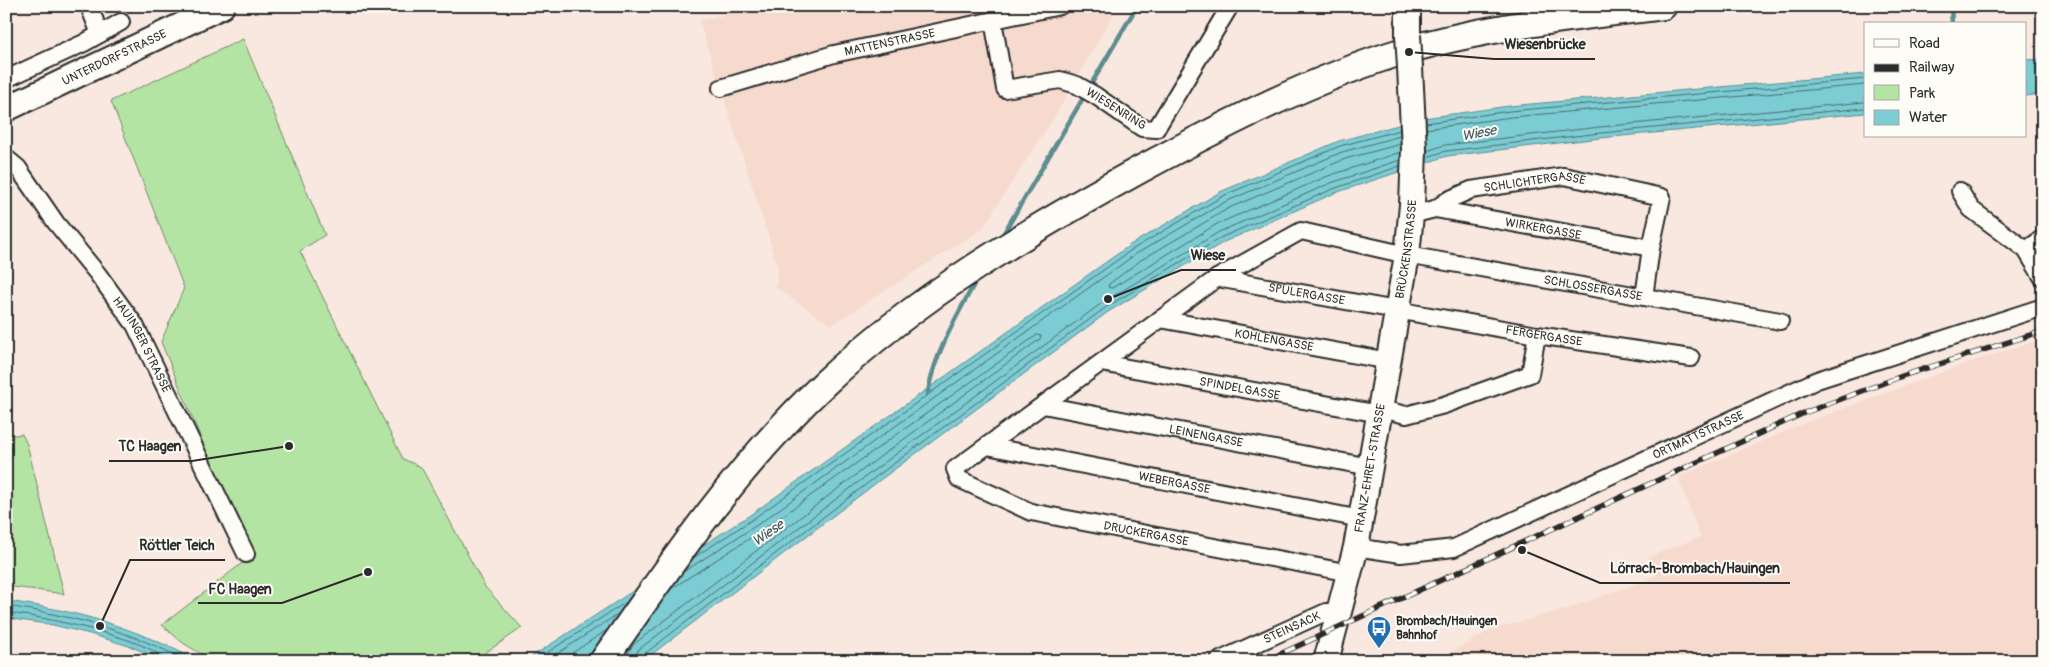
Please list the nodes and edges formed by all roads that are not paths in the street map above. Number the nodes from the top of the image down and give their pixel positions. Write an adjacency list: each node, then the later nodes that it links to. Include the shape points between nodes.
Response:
1 (89, 6): 9 (street)
2 (222, 6): 12 (street, UNTERDORFSTRASSE)
3 (1060, 6): 7 (street, MATTENSTRASSE)
4 (1230, 6): 7 (street, WIESENRING, via 1156,129 1150,130 1142,128 1082,88 1060,80 1005,90)
5 (1408, 6): 15 (street, BRÜCKENSTRASSE, bridge)
6 (1663, 6): 40 (main road, via 1524,25 1408,50 1261,107 1072,207 920,304 824,384 714,504)
7 (993, 20): 11 (street, MATTENSTRASSE, via 834,54)
8 (121, 22): 9 (street)
9 (100, 34): 10 (street)
10 (6, 79)
11 (721, 88)
12 (6, 109)
13 (6, 158): 37 (street, HAUINGER STRASSE, via 18,168 56,223 135,324)
14 (1960, 191): 18 (street, via 1971,209)
15 (1419, 210): 17 (street, WIRKERGASSE); 17 (street, SCHLICHTERGASSE, via 1471,190 1564,176 1662,197); 19 (street, BRÜCKENSTRASSE)
16 (2043, 238): 18 (street)
17 (1651, 248): 22 (street)
18 (2026, 250): 21 (street)
19 (1402, 254): 20 (street, SCHLOSSERGASSE, via 1302,230); 22 (street, SCHLOSSERGASSE); 24 (street, BRÜCKENSTRASSE)
20 (1217, 278): 24 (street, SPULERGASSE); 25 (street)
21 (2043, 278)
22 (1644, 298): 26 (street, SCHLOSSERGASSE)
23 (2043, 307): 36 (street, ORTMATTSTRASSE, via 1817,380 1454,548 1401,554)
24 (1398, 312): 27 (street, FERGERGASSE); 29 (street, BRÜCKENSTRASSE)
25 (1160, 320): 29 (street, KOHLENGASSE); 30 (street)
26 (1780, 321)
27 (1537, 335): 28 (street, FERGERGASSE); 32 (street, FRANZ-EHRET-STRASSE, via 1530,374 1406,415)
28 (1691, 358)
29 (1389, 361): 32 (street, BRÜCKENSTRASSE)
30 (1101, 362): 31 (street); 32 (street, SPINDELGASSE)
31 (1044, 405): 33 (street); 34 (street, LEINENGASSE)
32 (1380, 411): 34 (street, FRANZ-EHRET-STRASSE)
33 (987, 446): 35 (street, WEBERGASSE); 38 (street, DRUCKERGASSE, via 955,469 959,479 1031,512)
34 (1370, 467): 35 (street, FRANZ-EHRET-STRASSE)
35 (1361, 519): 36 (street, FRANZ-EHRET-STRASSE)
36 (1356, 547): 38 (street, FRANZ-EHRET-STRASSE)
37 (246, 554)
38 (1350, 573): 39 (street, FRANZ-EHRET-STRASSE)
39 (1338, 614): 41 (street, STEINSACK, via 1326,612); 42 (street, FRANZ-EHRET-STRASSE)
40 (602, 661)
41 (1218, 661)
42 (1326, 661)

